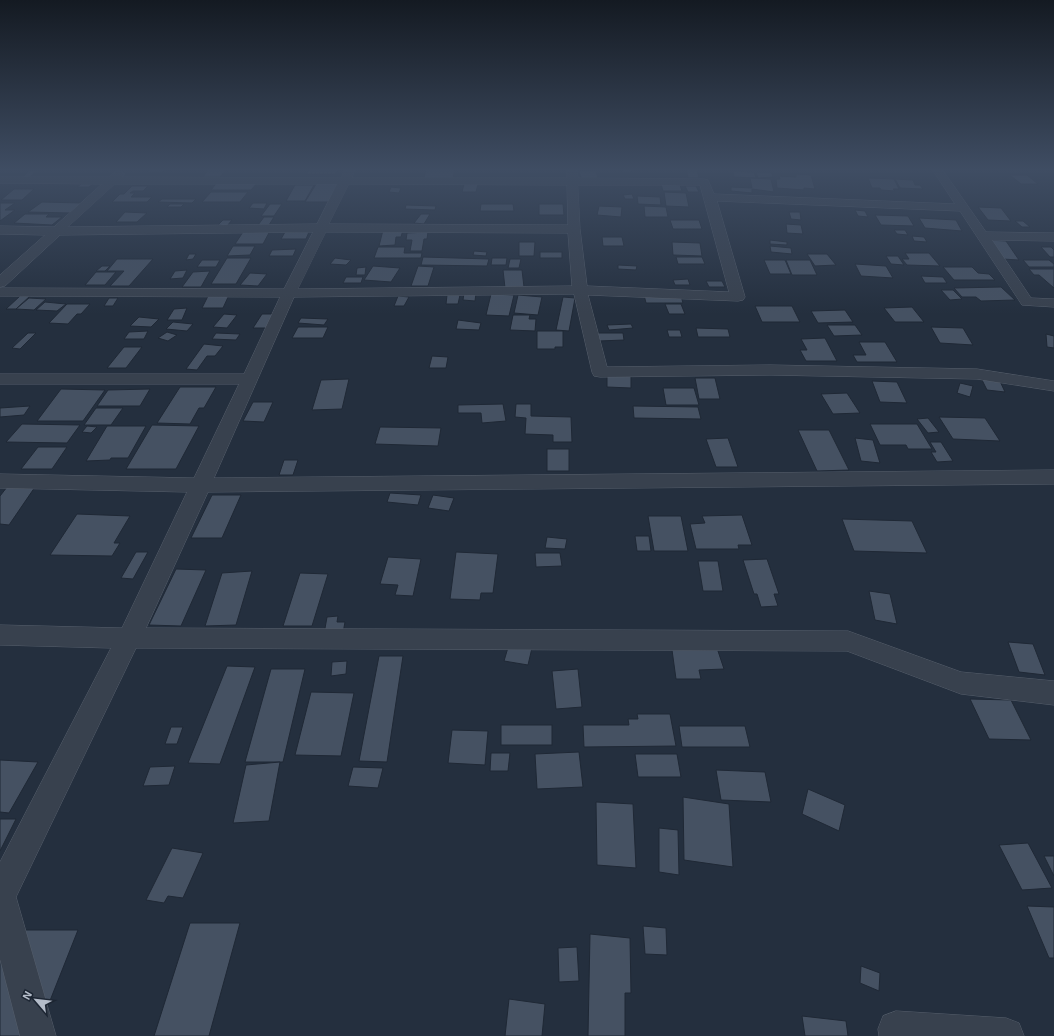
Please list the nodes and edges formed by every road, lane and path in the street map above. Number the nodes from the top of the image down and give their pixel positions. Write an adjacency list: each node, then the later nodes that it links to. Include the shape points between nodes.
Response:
1 (73, 217): 9 (street)
2 (327, 217): 6 (street)
3 (574, 217): 7 (street)
4 (716, 217): 13 (street, via 738,297)
5 (969, 217): 10 (street)
6 (322, 228): 7 (street); 9 (street); 15 (street)
7 (574, 228): 13 (street)
8 (0, 230): 9 (street)
9 (58, 231): 12 (street)
10 (982, 236): 11 (street); 16 (street, via 1027,302)
11 (1054, 237)
12 (0, 283)
13 (580, 290): 15 (street); 19 (street, via 600,372 770,370 977,374)
14 (0, 292): 15 (street)
15 (288, 293): 18 (street)
16 (1054, 303)
17 (0, 379): 18 (street)
18 (250, 379): 22 (street)
19 (1054, 386)
20 (1054, 476): 22 (street)
21 (0, 481): 22 (street)
22 (202, 485): 24 (street)
23 (0, 635): 24 (street)
24 (129, 638): 25 (street, via 848,641 961,682); 26 (street)
25 (1054, 693)
26 (0, 895)
27 (0, 898): 28 (street)
28 (38, 1036)
29 (898, 1036): 30 (street, via 896,1029)
30 (1006, 1036)

